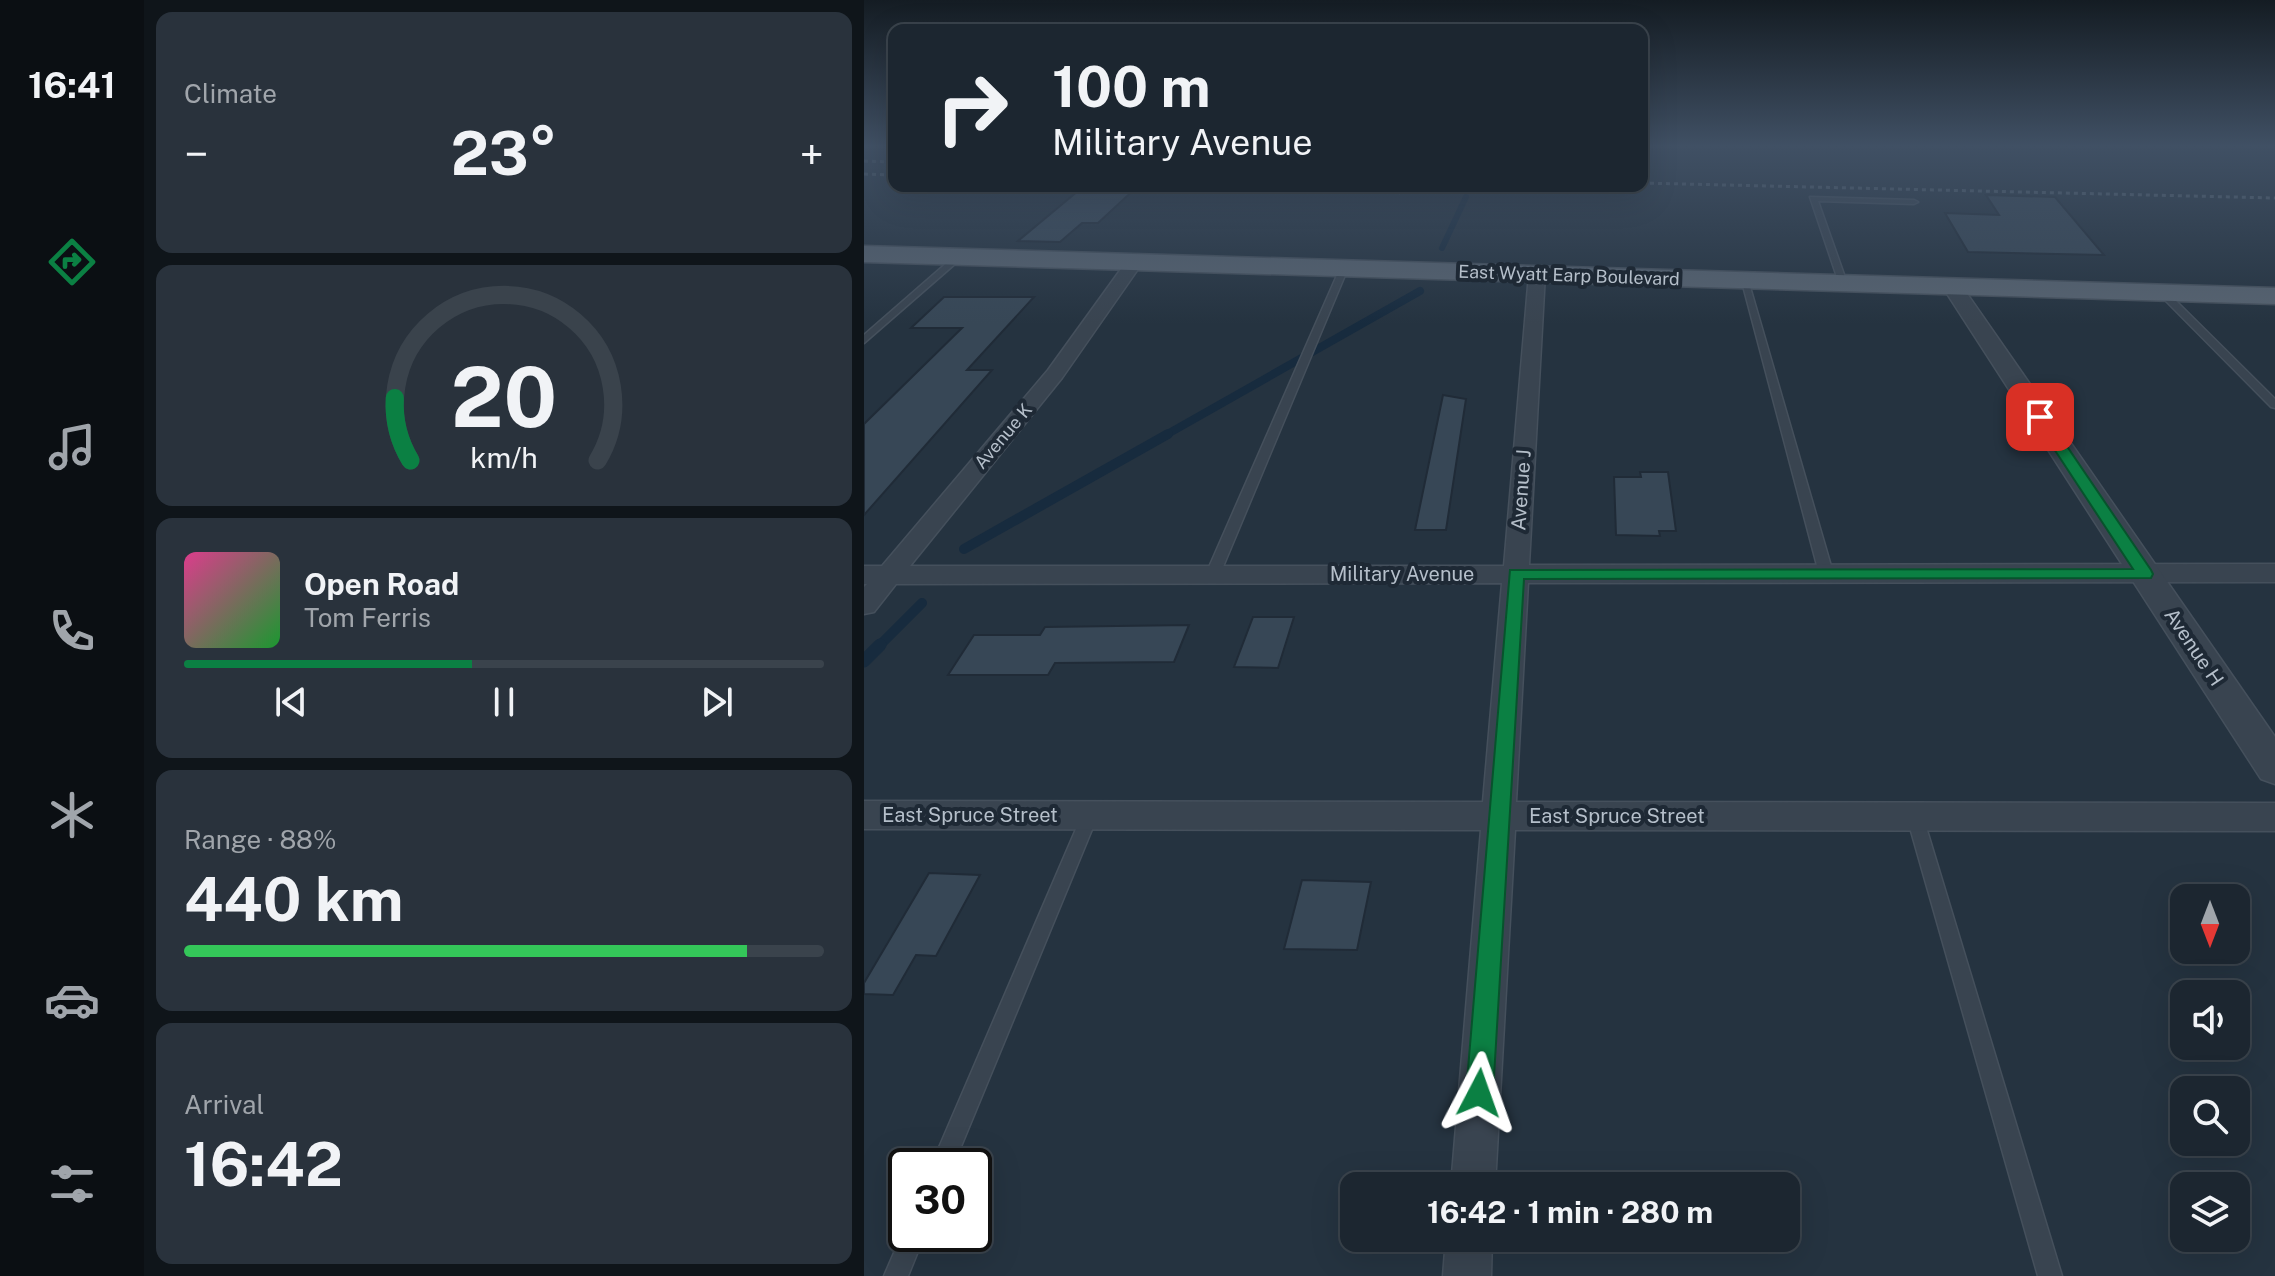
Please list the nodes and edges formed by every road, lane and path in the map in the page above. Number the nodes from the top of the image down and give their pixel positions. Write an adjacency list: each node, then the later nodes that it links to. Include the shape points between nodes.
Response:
1 (1815, 205): 8 (lane)
2 (864, 254): 3 (main road, East Wyatt Earp Boulevard)
3 (960, 256): 4 (main road, East Wyatt Earp Boulevard); 12 (lane)
4 (1135, 262): 5 (main road, East Wyatt Earp Boulevard); 19 (street, Avenue K, via 1055,374)
5 (1344, 268): 6 (main road, East Wyatt Earp Boulevard); 16 (lane)
6 (1537, 274): 7 (main road, East Wyatt Earp Boulevard); 17 (street, Avenue J)
7 (1744, 280): 8 (main road, East Wyatt Earp Boulevard); 14 (lane)
8 (1843, 283): 9 (main road, East Wyatt Earp Boulevard)
9 (1952, 286): 10 (main road, East Wyatt Earp Boulevard); 18 (street, Avenue H)
10 (2162, 292): 11 (main road, East Wyatt Earp Boulevard); 13 (lane)
11 (2275, 296)
12 (864, 340)
13 (2275, 405)
14 (1826, 573): 17 (street, Military Avenue); 18 (street, Military Avenue)
15 (2275, 573): 18 (street, Military Avenue)
16 (1213, 574): 17 (street, Military Avenue); 19 (street, Military Avenue)
17 (1516, 574): 24 (street, Avenue J)
18 (2145, 574): 21 (street, Avenue H)
19 (876, 575): 20 (street, Avenue K)
20 (864, 605)
21 (2275, 768)
22 (864, 815): 23 (street, East Spruce Street)
23 (1090, 815): 24 (street, East Spruce Street); 27 (lane)
24 (1499, 816): 25 (street, East Spruce Street); 28 (street, Avenue J)
25 (1915, 817): 26 (street, East Spruce Street); 33 (lane)
26 (2275, 817)
27 (950, 1148)
28 (1474, 1172)
29 (906, 1252): 31 (lane)
30 (1468, 1252): 32 (street)
31 (896, 1276)
32 (1467, 1276)
33 (2050, 1276)

